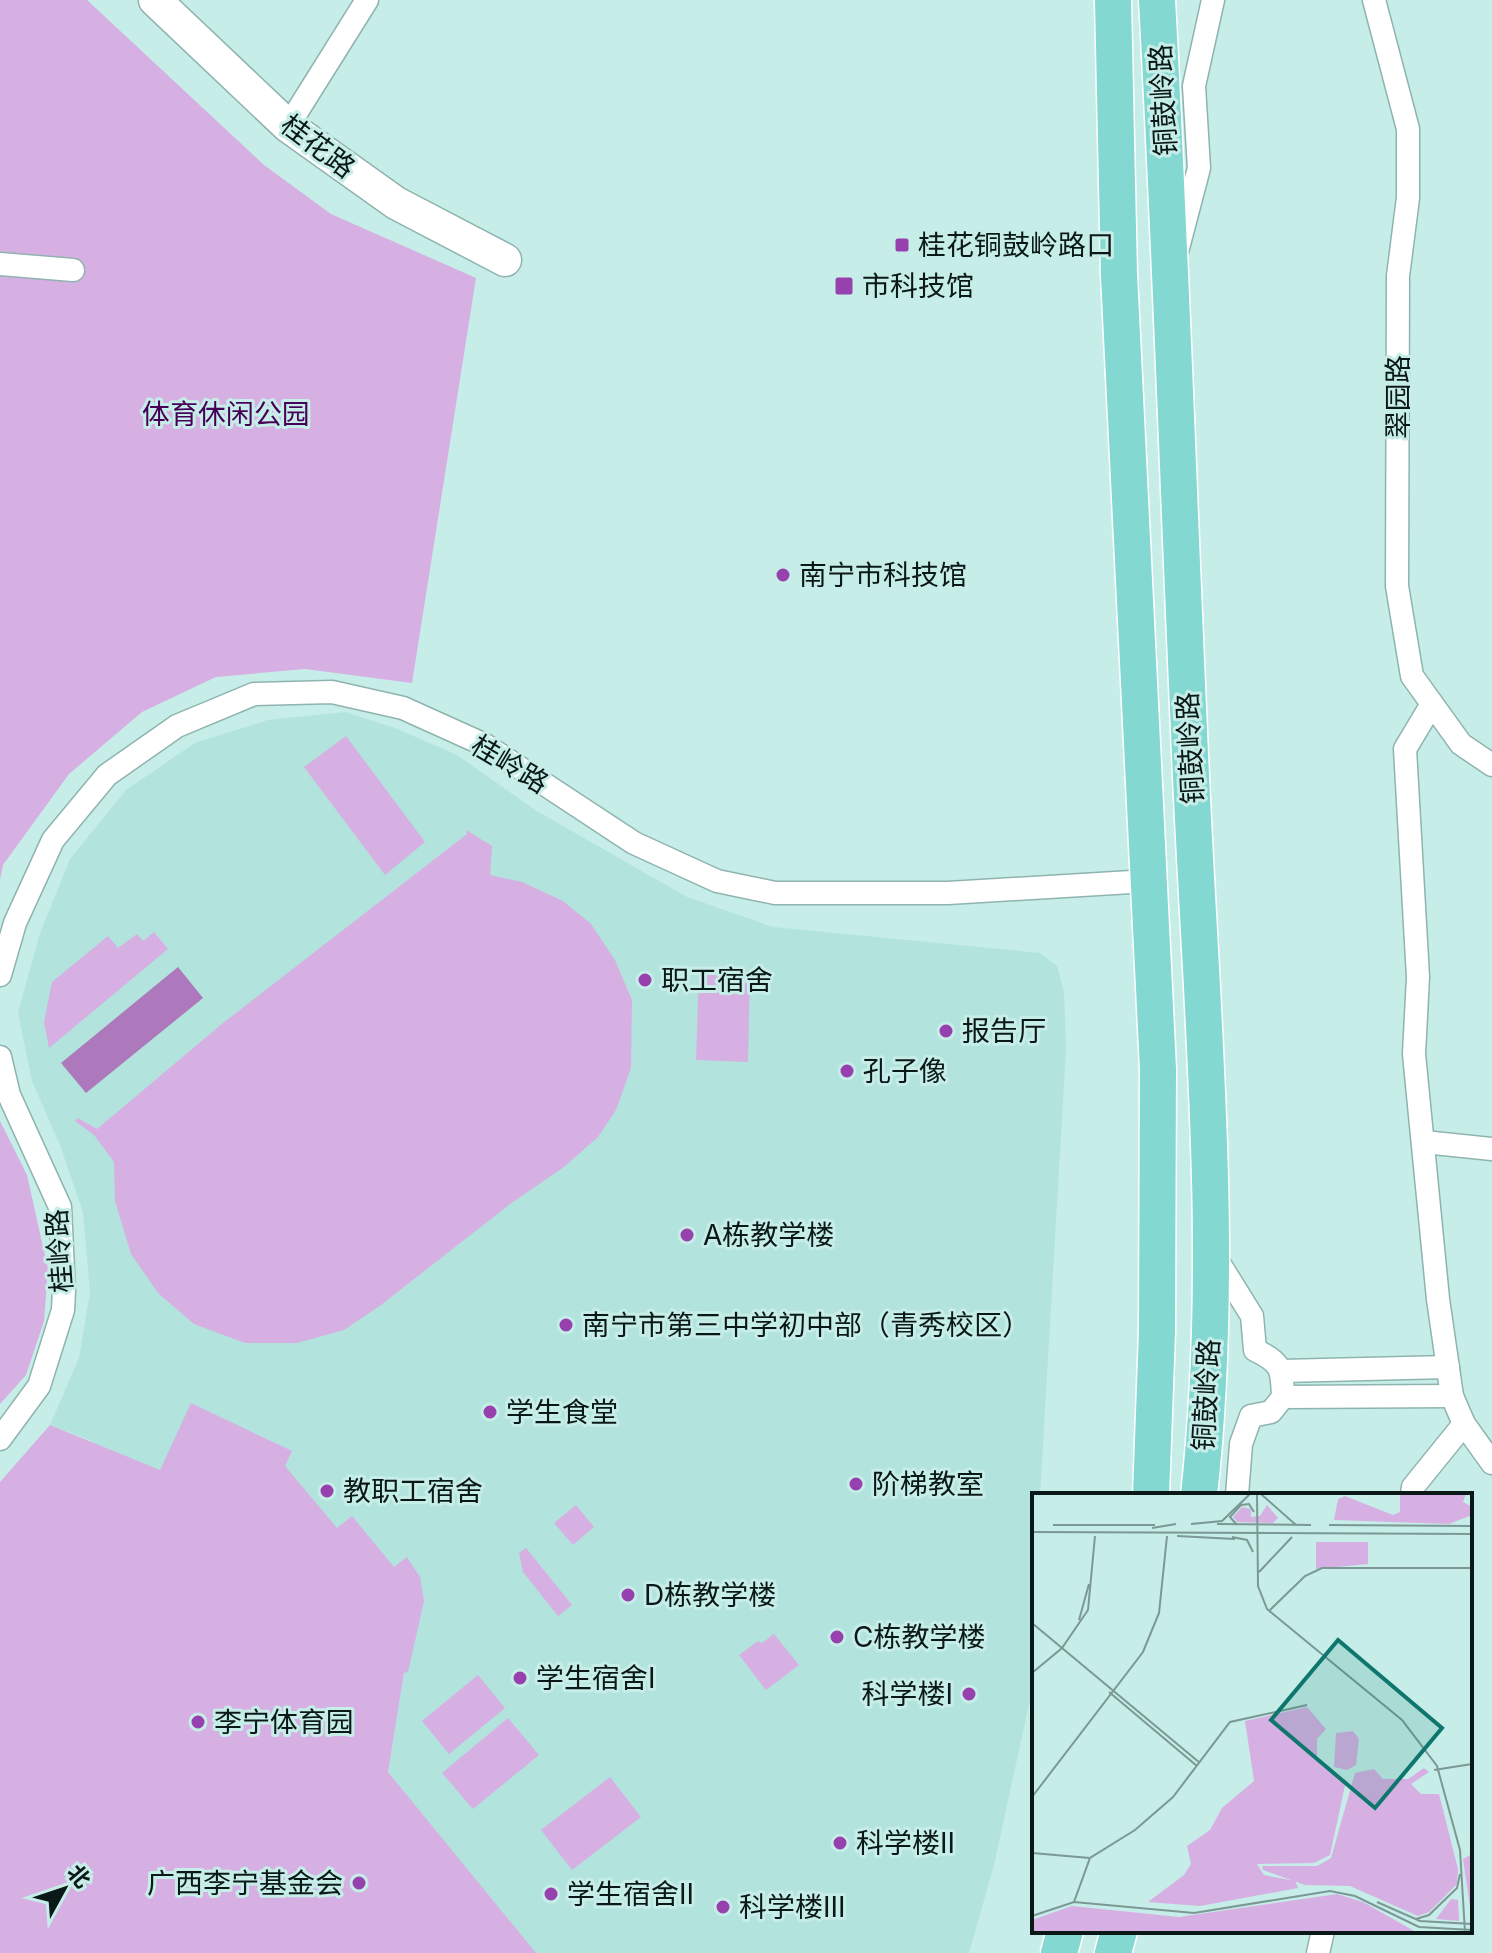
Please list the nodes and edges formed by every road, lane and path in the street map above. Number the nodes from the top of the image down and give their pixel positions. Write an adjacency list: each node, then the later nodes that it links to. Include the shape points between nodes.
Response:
1 (155, 0): 7 (street, 桂花路)
2 (367, 0): 7 (street)
3 (1113, 0): 13 (main road, 铜鼓岭路, via 1119,275)
4 (1157, 0): 11 (main road, 铜鼓岭路)
5 (1213, 0): 11 (street, via 1194,86 1199,168)
6 (1374, 0): 14 (street, 翠园路, via 1408,129 1408,198 1398,276 1397,586 1412,676)
7 (288, 126): 8 (street, 桂花路, via 396,203)
8 (505, 260)
9 (0, 264): 10 (street)
10 (73, 270)
11 (1172, 272): 12 (main road, 铜鼓岭路)
12 (1187, 683): 13 (main road); 21 (main road, 铜鼓岭路)
13 (1139, 686): 16 (main road, 铜鼓岭路)
14 (1432, 704): 15 (street, 翠园路, via 1461,744); 19 (street, via 1405,749 1418,977 1414,1054)
15 (1492, 765)
16 (1148, 881): 17 (street, 桂岭路, via 933,893 775,893 717,881 634,843 485,745 403,708 332,692 254,694 177,726 107,775 53,840 15,923); 29 (main road, 铜鼓岭路, via 1158,1069)
17 (0, 975)
18 (0, 1057): 27 (street, 桂岭路, via 9,1095 60,1207 64,1291 39,1386)
19 (1424, 1142): 20 (street); 22 (street)
20 (1492, 1149)
21 (1211, 1251): 23 (street, via 1252,1316 1255,1350); 30 (main road, 铜鼓岭路, via 1206,1439)
22 (1448, 1367): 23 (street); 24 (street)
23 (1282, 1371): 25 (street)
24 (1452, 1396): 25 (street); 26 (street)
25 (1283, 1397): 31 (street, via 1271,1412 1251,1416 1241,1444)
26 (1464, 1424): 28 (street); 32 (street)
27 (0, 1439)
28 (1492, 1463)
29 (1151, 1493)
30 (1199, 1493)
31 (1237, 1493)
32 (1412, 1493)
33 (1064, 1933): 36 (main road)
34 (1118, 1933): 37 (main road)
35 (1323, 1933): 38 (street)
36 (1059, 1953)
37 (1113, 1953)
38 (1318, 1953)

